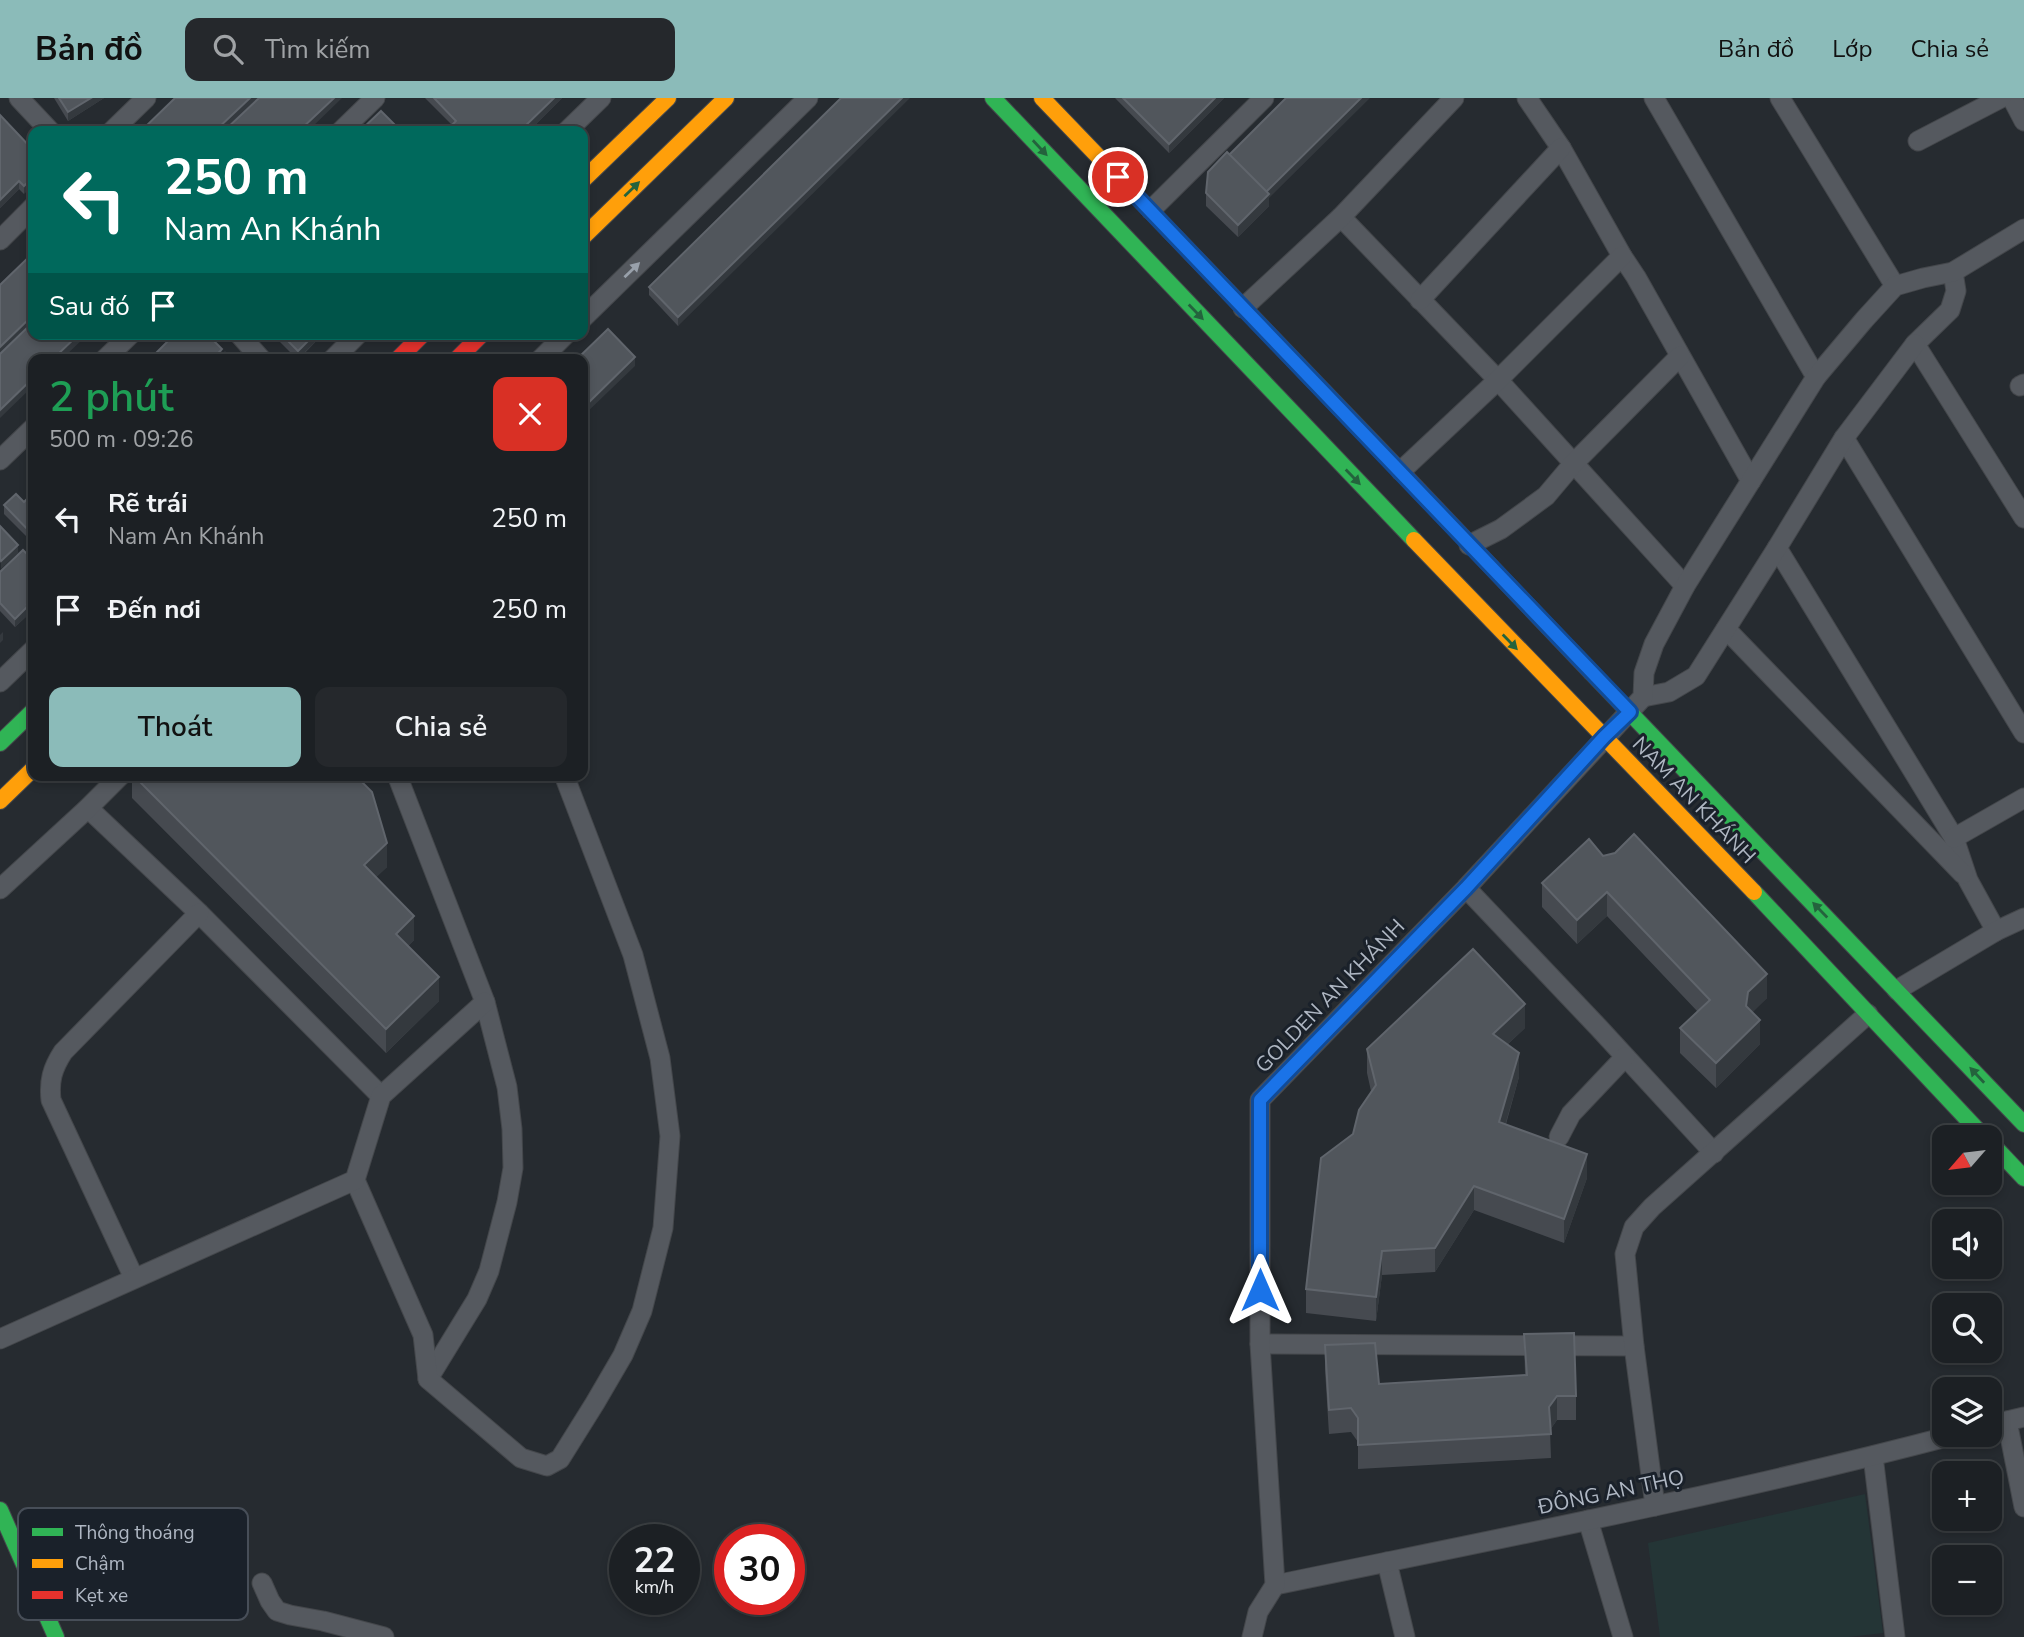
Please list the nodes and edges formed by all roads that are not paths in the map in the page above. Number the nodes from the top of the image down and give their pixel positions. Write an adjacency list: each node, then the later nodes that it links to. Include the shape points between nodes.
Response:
1 (19, 98): 18 (street)
2 (146, 98): 19 (street)
3 (375, 98): 20 (street)
4 (601, 98): 21 (street)
5 (668, 98): 25 (street)
6 (726, 98): 30 (street, one-way to 6)
7 (808, 98): 37 (street, one-way to 7)
8 (993, 98): 24 (street, NAM AN KHÁNH, one-way to 24)
9 (1042, 98): 24 (street, NAM AN KHÁNH)
10 (1264, 98): 26 (street)
11 (1454, 98): 28 (street)
12 (1527, 98): 23 (street)
13 (1654, 98): 52 (street)
14 (1780, 98): 34 (street)
15 (2001, 98): 22 (street)
16 (2012, 98): 17 (street)
17 (2024, 121)
18 (45, 126)
19 (117, 126)
20 (346, 126)
21 (571, 126)
22 (1918, 141)
23 (1561, 148): 32 (street); 35 (street)
24 (1088, 172): 26 (street, NAM AN KHÁNH); 70 (street, NAM AN KHÁNH, one-way to 70, via 1519,651)
25 (588, 175)
26 (1151, 210): 36 (street, NAM AN KHÁNH)
27 (28, 212): 31 (street)
28 (1341, 218): 35 (street); 36 (street)
29 (2024, 229): 33 (street)
30 (588, 232)
31 (0, 240)
32 (1622, 256): 51 (street); 53 (street)
33 (1953, 272): 34 (street); 44 (street, via 1956,291 1950,310)
34 (1895, 286): 52 (street)
35 (1420, 300): 53 (street)
36 (1243, 308): 58 (street, NAM AN KHÁNH)
37 (588, 313)
38 (125, 340): 45 (street)
39 (244, 340): 46 (street)
40 (352, 340): 47 (street)
41 (417, 340): 48 (street)
42 (476, 340): 49 (street)
43 (560, 340): 50 (street)
44 (1916, 344): 55 (street); 60 (street)
45 (110, 354)
46 (257, 354)
47 (338, 354)
48 (403, 354)
49 (462, 354)
50 (546, 354)
51 (1680, 356): 57 (street); 59 (street)
52 (1816, 377): 59 (street)
53 (1498, 380): 57 (street); 58 (street)
54 (28, 433): 56 (street)
55 (1844, 438): 62 (street); 69 (street)
56 (0, 460)
57 (1573, 464): 61 (street, via 1546,496 1501,529); 63 (street)
58 (1401, 471): 61 (street, NAM AN KHÁNH)
59 (1751, 481): 63 (street)
60 (2024, 518)
61 (1469, 545): 67 (street, NAM AN KHÁNH)
62 (1777, 548): 64 (street); 79 (street)
63 (1685, 586): 67 (street, via 1654,644)
64 (1726, 629): 67 (street, via 1696,676); 80 (street)
65 (28, 655): 66 (street)
66 (0, 682)
67 (1637, 704): 70 (street, GOLDEN AN KHÁNH); 86 (street, NAM AN KHÁNH, one-way to 67)
68 (28, 716): 71 (street)
69 (2024, 733)
70 (1604, 737): 81 (street, GOLDEN AN KHÁNH); 88 (street, NAM AN KHÁNH)
71 (0, 743)
72 (28, 774): 77 (street)
73 (115, 781): 78 (street)
74 (399, 781): 87 (street)
75 (567, 781): 102 (street, via 633,955 660,1058 670,1136 663,1228 642,1311 623,1355 560,1459 547,1466 522,1458)
76 (2024, 798): 79 (street)
77 (0, 801)
78 (88, 808): 82 (street); 83 (street)
79 (1954, 838): 80 (street)
80 (1968, 880): 85 (street)
81 (1466, 888): 89 (street); 100 (street, GOLDEN AN KHÁNH, via 1260,1100)
82 (0, 889)
83 (199, 913): 90 (street); 98 (street, via 63,1052 51,1075 51,1101)
84 (2024, 918): 85 (street)
85 (1996, 931): 86 (street)
86 (1897, 990): 91 (street, NAM AN KHÁNH, one-way to 86)
87 (485, 1002): 90 (street); 102 (street, via 507,1087 512,1129 508,1202 477,1298)
88 (1868, 1014): 92 (street, NAM AN KHÁNH); 94 (street)
89 (1625, 1057): 93 (street, via 1571,1114); 94 (street)
90 (381, 1096): 97 (street)
91 (2024, 1124)
92 (1973, 1125)
93 (1559, 1137)
94 (1714, 1153): 101 (street, via 1634,1227 1625,1254)
95 (2002, 1155): 96 (street)
96 (2024, 1178)
97 (355, 1180): 98 (street); 102 (street, via 422,1335)
98 (134, 1278): 99 (street)
99 (0, 1339)
100 (1260, 1344): 101 (street); 113 (street, GOLDEN AN KHÁNH)
101 (1634, 1346): 106 (street)
102 (428, 1379)
103 (2007, 1421): 107 (street)
104 (1932, 1441): 105 (street, ĐÔNG AN THỌ)
105 (1873, 1456): 106 (street, ĐÔNG AN THỌ); 120 (street)
106 (1655, 1506): 109 (street, ĐÔNG AN THỌ)
107 (2024, 1507)
108 (0, 1510): 110 (street)
109 (1588, 1520): 111 (street, ĐÔNG AN THỌ); 119 (street)
110 (18, 1551)
111 (1387, 1562): 113 (street, ĐÔNG AN THỌ); 118 (street)
112 (262, 1583): 116 (street, via 277,1611)
113 (1275, 1585): 117 (street, via 1258,1612)
114 (49, 1620): 115 (street)
115 (56, 1637)
116 (384, 1637)
117 (1252, 1637)
118 (1405, 1637)
119 (1623, 1637)
120 (1895, 1637)

